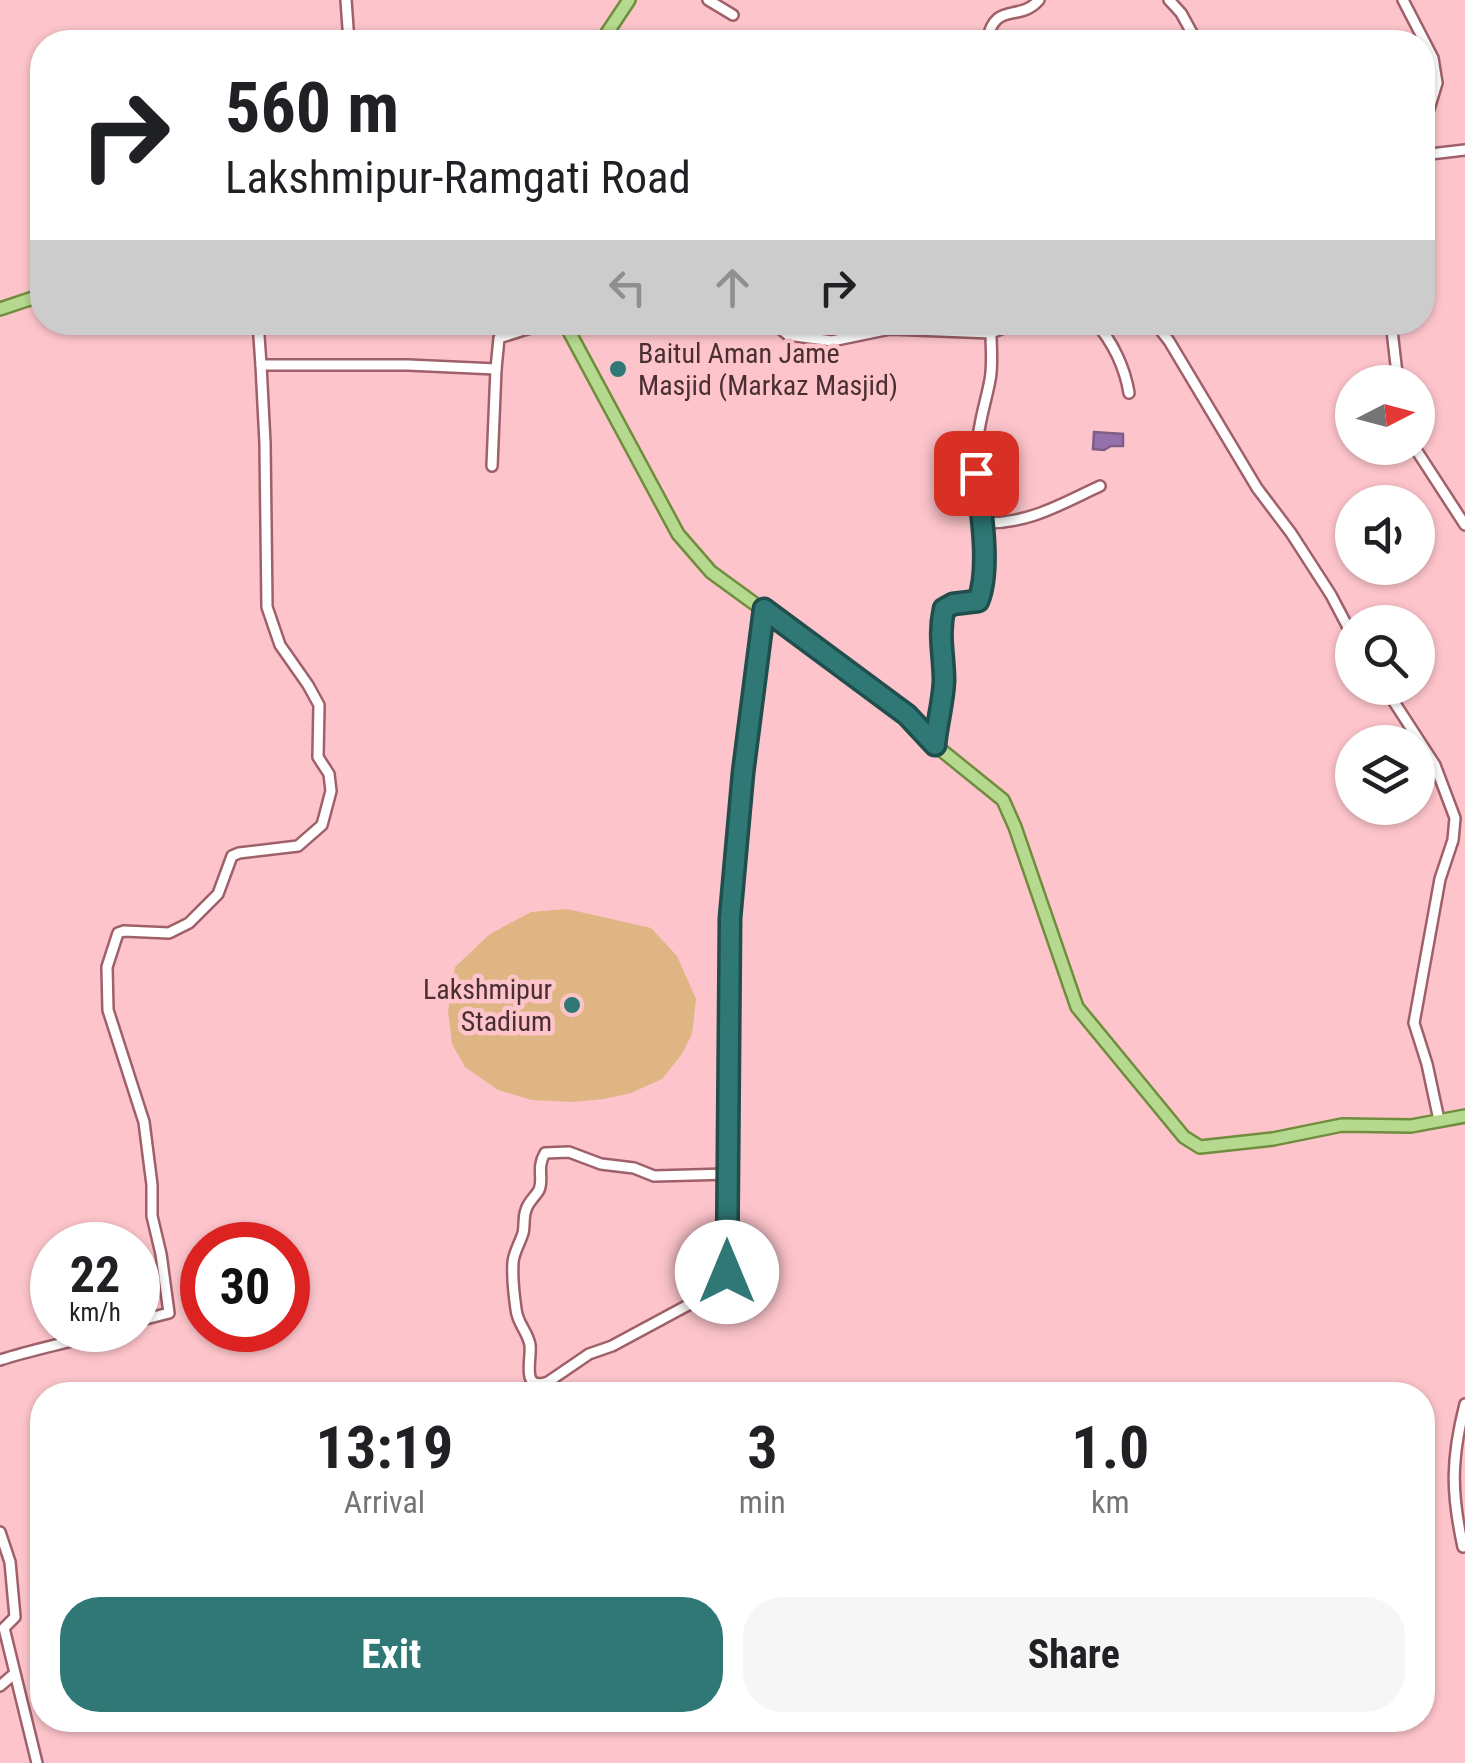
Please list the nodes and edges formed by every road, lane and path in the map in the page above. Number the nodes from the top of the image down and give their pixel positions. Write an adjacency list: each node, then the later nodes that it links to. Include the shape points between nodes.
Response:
1 (346, 0): 8 (street)
2 (628, 0): 9 (main road)
3 (708, 0): 7 (street)
4 (1039, 0): 10 (street, via 997,16)
5 (1169, 0): 11 (street)
6 (1403, 0): 12 (street)
7 (733, 15)
8 (349, 30)
9 (609, 30)
10 (989, 30)
11 (1191, 30)
12 (1419, 30)
13 (1465, 150): 14 (street)
14 (1435, 153)
15 (30, 299): 16 (main road)
16 (0, 309)
17 (259, 335): 27 (street)
18 (508, 335): 28 (street, via 499,338)
19 (571, 335): 36 (main road, via 678,534 710,572)
20 (788, 335): 21 (street, via 832,341)
21 (861, 335)
22 (992, 335): 33 (street, via 977,442)
23 (1105, 335): 29 (street)
24 (1164, 335): 35 (street)
25 (1393, 335): 26 (street)
26 (1396, 365)
27 (261, 366): 28 (street); 42 (street, via 267,607 280,644 319,705 318,757 332,792 322,825 298,846 232,856 218,894 189,923 169,932 124,931 114,940 108,1010 144,1122)
28 (496, 369): 31 (street)
29 (1130, 394)
30 (1425, 465): 34 (street)
31 (492, 466)
32 (1100, 486): 33 (street, via 1041,514)
33 (982, 523): 38 (street, via 984,588 978,601 944,609)
34 (1465, 525)
35 (1336, 605)
36 (764, 609): 38 (main road, via 907,715); 41 (street, via 730,918)
37 (1396, 705): 40 (street, via 1436,765 1455,818 1414,1023)
38 (935, 745): 40 (main road, via 1003,800 1077,1007 1184,1137 1200,1146 1342,1125)
39 (1465, 1116): 40 (main road)
40 (1440, 1120)
41 (728, 1174): 47 (street, via 654,1176 568,1152 545,1153 513,1262 518,1322 528,1335); 48 (street, via 727,1272 716,1288)
42 (153, 1222)
43 (160, 1250): 44 (street, via 168,1313)
44 (160, 1315)
45 (30, 1351): 46 (street)
46 (0, 1360)
47 (535, 1382)
48 (548, 1382)
49 (1465, 1404): 51 (street, via 1454,1498)
50 (0, 1532): 52 (street, via 10,1562 15,1617 4,1628)
51 (1463, 1547)
52 (14, 1674): 53 (street); 54 (street)
53 (0, 1686)
54 (37, 1763)

